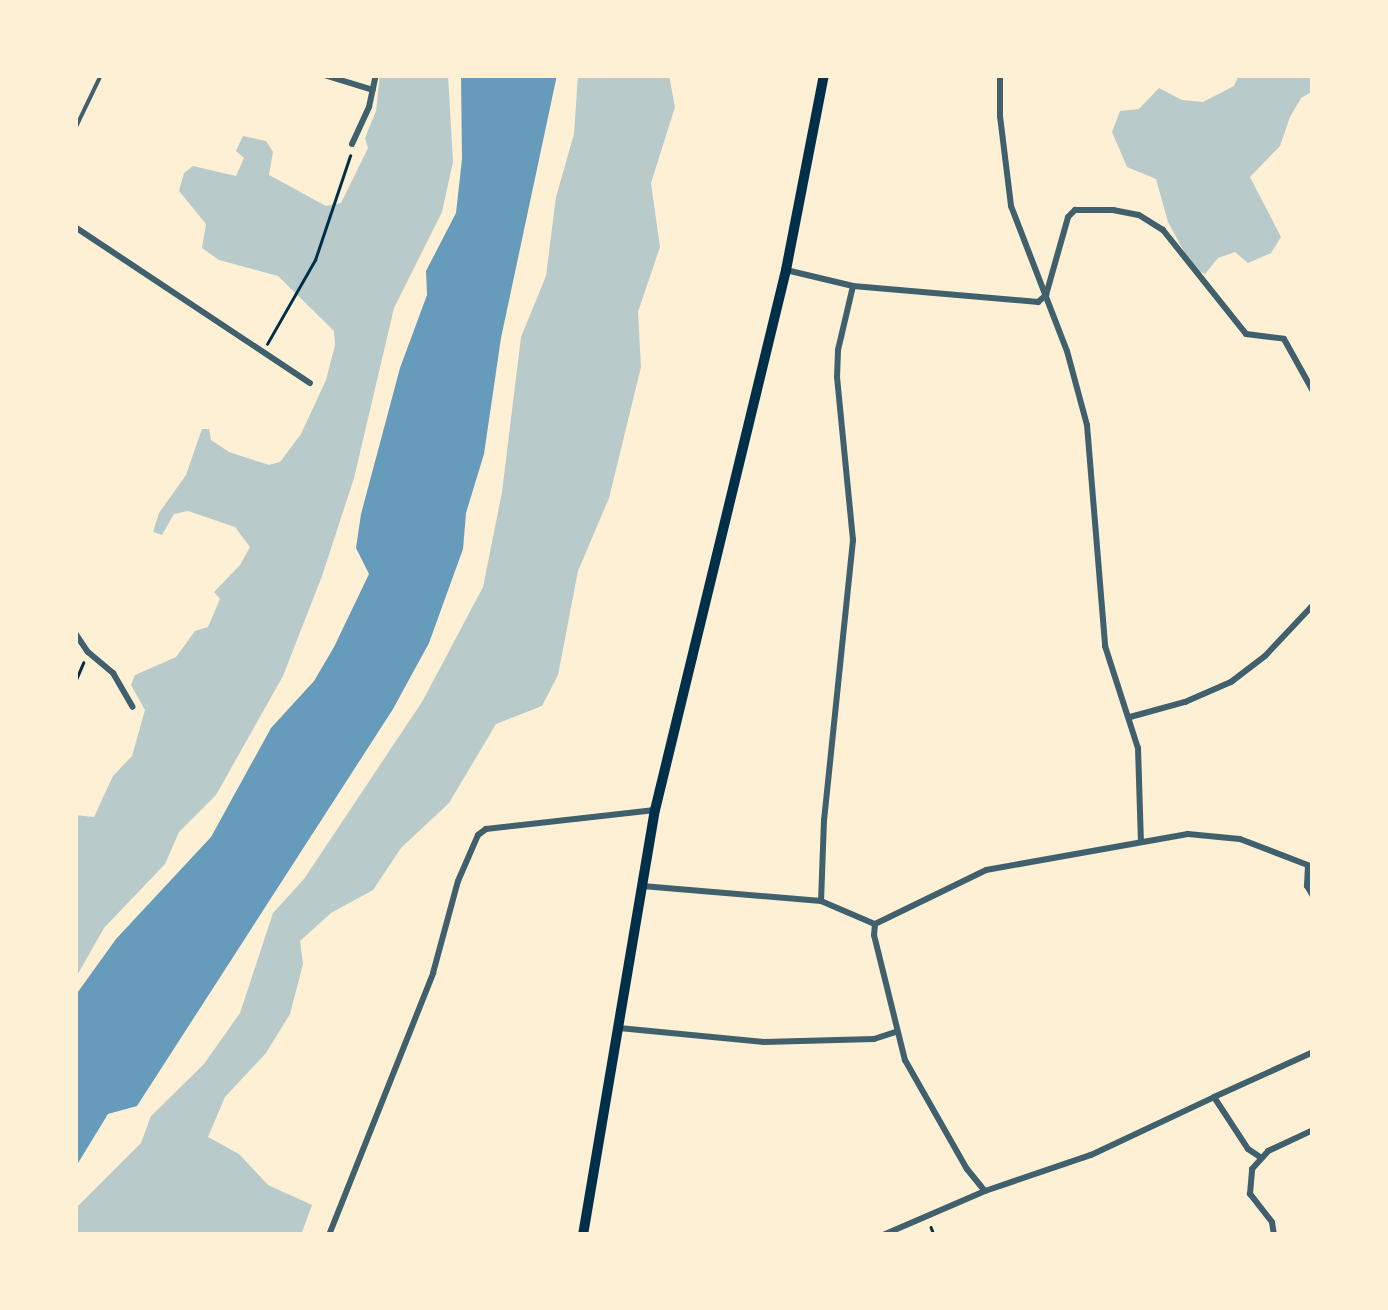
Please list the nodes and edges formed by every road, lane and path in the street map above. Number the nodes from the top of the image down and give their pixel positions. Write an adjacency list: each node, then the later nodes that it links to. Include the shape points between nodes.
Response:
1 (101, 75): 7 (lane)
2 (324, 75): 6 (street)
3 (376, 75): 6 (street)
4 (824, 75): 10 (main road)
5 (1000, 75): 12 (street, via 1011,206)
6 (373, 90): 8 (street)
7 (75, 129)
8 (352, 144): 13 (path, via 314,260)
9 (75, 227): 13 (street)
10 (786, 270): 11 (street); 22 (main road)
11 (854, 286): 12 (street, via 1038,302); 27 (street, via 837,377 854,540)
12 (1046, 295): 15 (street, via 1075,210 1139,216 1163,230 1246,334 1284,340); 21 (street, via 1087,425 1105,646)
13 (261, 354): 14 (street)
14 (310, 383)
15 (1313, 392)
16 (1313, 605): 21 (street, via 1231,682)
17 (75, 633): 18 (street)
18 (88, 652): 19 (path); 20 (street, via 113,673)
19 (75, 682)
20 (133, 706)
21 (1130, 718): 23 (street, via 1138,748)
22 (654, 810): 25 (main road); 36 (street, via 478,835 433,973)
23 (1141, 842): 24 (street, via 1214,834); 28 (street, via 986,870)
24 (1311, 866): 26 (street, via 1307,886)
25 (642, 886): 27 (street); 29 (main road)
26 (1313, 896)
27 (821, 901): 28 (street)
28 (875, 924): 30 (street)
29 (618, 1027): 30 (street, via 764,1042 874,1039); 37 (main road)
30 (896, 1032): 35 (street, via 925,1098)
31 (1313, 1052): 32 (street)
32 (1214, 1097): 34 (street); 35 (street, via 1049,1173)
33 (1313, 1130): 34 (street)
34 (1260, 1157): 39 (street, via 1248,1184)
35 (985, 1191): 38 (street)
36 (329, 1235)
37 (583, 1235)
38 (883, 1235)
39 (1274, 1235)

